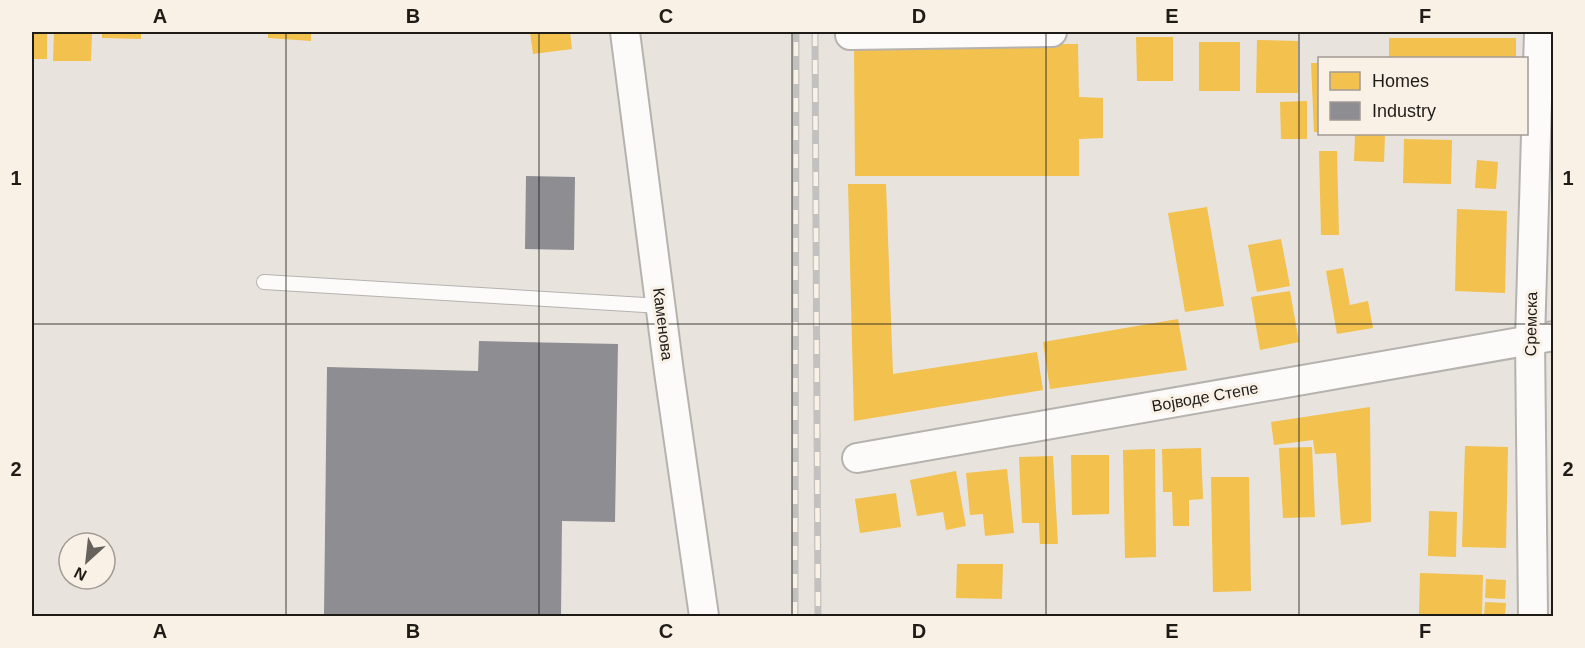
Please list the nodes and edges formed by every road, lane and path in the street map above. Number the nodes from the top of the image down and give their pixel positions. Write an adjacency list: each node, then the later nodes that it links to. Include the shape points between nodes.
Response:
1 (625, 32): 6 (street, Каменова)
2 (1052, 32): 4 (street)
3 (1539, 32): 7 (street, Сремска)
4 (850, 35)
5 (264, 282): 6 (lane)
6 (661, 306): 9 (street, Каменова)
7 (1542, 338): 8 (street, Војводе Степе); 10 (street, Сремска)
8 (857, 458)
9 (704, 616)
10 (1533, 616)

